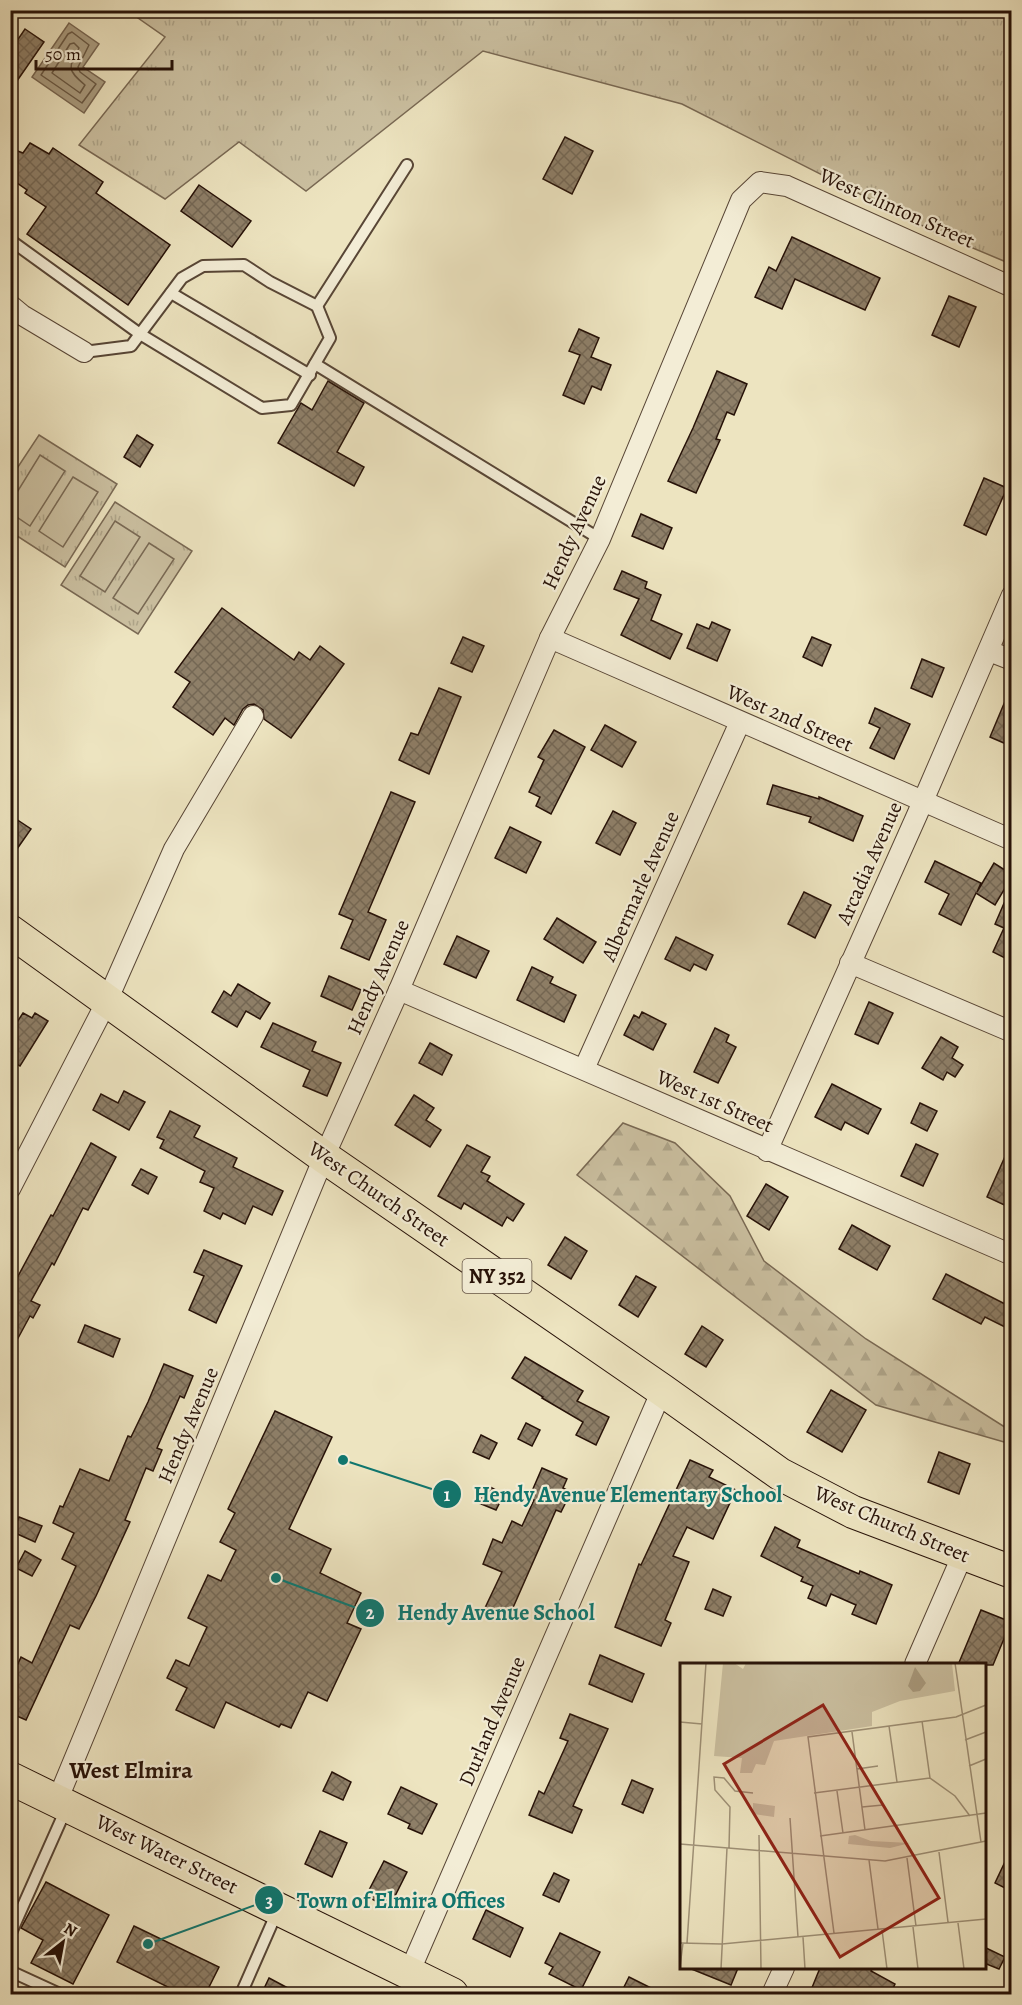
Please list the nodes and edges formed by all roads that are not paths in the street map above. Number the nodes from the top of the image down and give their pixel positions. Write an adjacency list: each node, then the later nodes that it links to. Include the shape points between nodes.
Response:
1 (407, 165): 7 (lane)
2 (760, 182): 4 (street, West Clinton Street, via 787,186); 12 (street, Hendy Avenue, via 741,200)
3 (10, 240): 8 (lane)
4 (1011, 286)
5 (171, 293): 7 (lane, via 182,278 203,266 244,266); 8 (lane); 11 (lane)
6 (10, 305): 9 (street)
7 (317, 306): 10 (lane, via 330,338)
8 (140, 334): 9 (lane, via 131,346); 11 (lane, via 262,408 291,405)
9 (84, 352)
10 (315, 364): 11 (lane); 12 (lane)
11 (310, 375)
12 (600, 539): 14 (street, Hendy Avenue)
13 (1011, 595): 15 (street, Arcadia Avenue)
14 (550, 638): 18 (street, West 2nd Street); 23 (street, Hendy Avenue)
15 (989, 651): 16 (street); 19 (street, Arcadia Avenue)
16 (1011, 660)
17 (253, 716): 24 (street, via 174,849)
18 (740, 722): 19 (street, West 2nd Street); 26 (street, Albermarle Avenue)
19 (923, 802): 20 (street, West 2nd Street); 22 (street, Arcadia Avenue)
20 (1011, 840)
21 (10, 931): 24 (main road, West Church Street / NY 352)
22 (850, 963): 25 (street); 27 (street, Arcadia Avenue)
23 (399, 990): 26 (street, West 1st Street); 28 (street, Hendy Avenue)
24 (107, 1001): 28 (main road, West Church Street / NY 352); 29 (street)
25 (1011, 1032)
26 (584, 1069): 27 (street, West 1st Street)
27 (767, 1151): 30 (street, West 1st Street)
28 (324, 1157): 31 (main road, West Church Street / NY 352); 36 (street, Hendy Avenue)
29 (10, 1190)
30 (1011, 1255)
31 (662, 1390): 32 (main road, West Church Street / NY 352, via 780,1474 853,1512); 41 (street, Durland Avenue)
32 (963, 1554): 33 (main road, West Church Street / NY 352); 34 (street)
33 (1011, 1572)
34 (916, 1663)
35 (10, 1778): 36 (main road, West Water Street)
36 (62, 1803): 37 (main road, West Water Street); 38 (lane)
37 (278, 1909): 41 (main road, West Water Street); 44 (lane)
38 (10, 1935)
39 (784, 1969): 45 (street)
40 (10, 1971): 43 (lane)
41 (409, 1973): 42 (main road, West Water Street)
42 (445, 1993)
43 (60, 1995)
44 (241, 1995)
45 (772, 1995)

